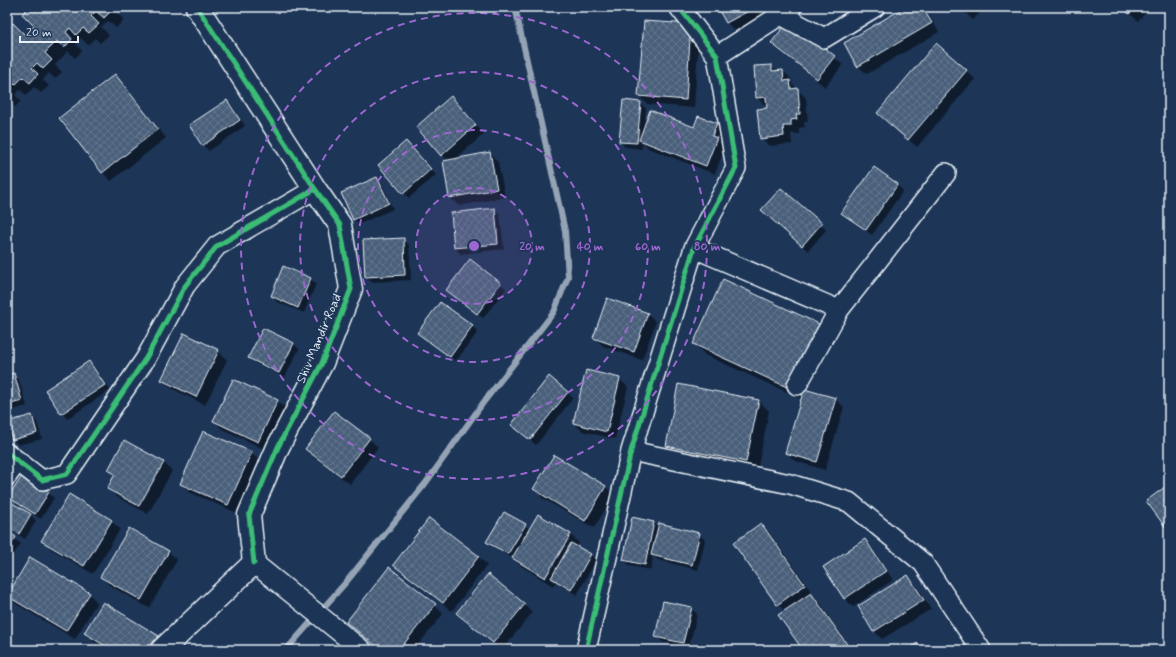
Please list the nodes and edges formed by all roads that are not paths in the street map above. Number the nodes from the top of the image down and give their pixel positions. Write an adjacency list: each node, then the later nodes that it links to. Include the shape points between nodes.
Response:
1 (197, 7): 7 (street, Shiv Mandir Road)
2 (679, 7): 5 (street)
3 (875, 7): 4 (street, via 824,38)
4 (786, 11): 5 (street)
5 (717, 56): 8 (street, via 736,168)
6 (946, 173): 9 (street)
7 (315, 189): 12 (street, via 217,246 185,286 146,358 67,474 42,480); 13 (street, Shiv Mandir Road, via 340,225 351,289 322,363 278,447 249,515)
8 (694, 248): 9 (street); 11 (street)
9 (839, 310): 10 (street)
10 (797, 385)
11 (631, 451): 16 (street); 17 (street, via 790,484 849,502 923,563)
12 (11, 463)
13 (254, 563): 14 (street); 15 (street)
14 (162, 650)
15 (362, 650)
16 (586, 650)
17 (981, 650)

